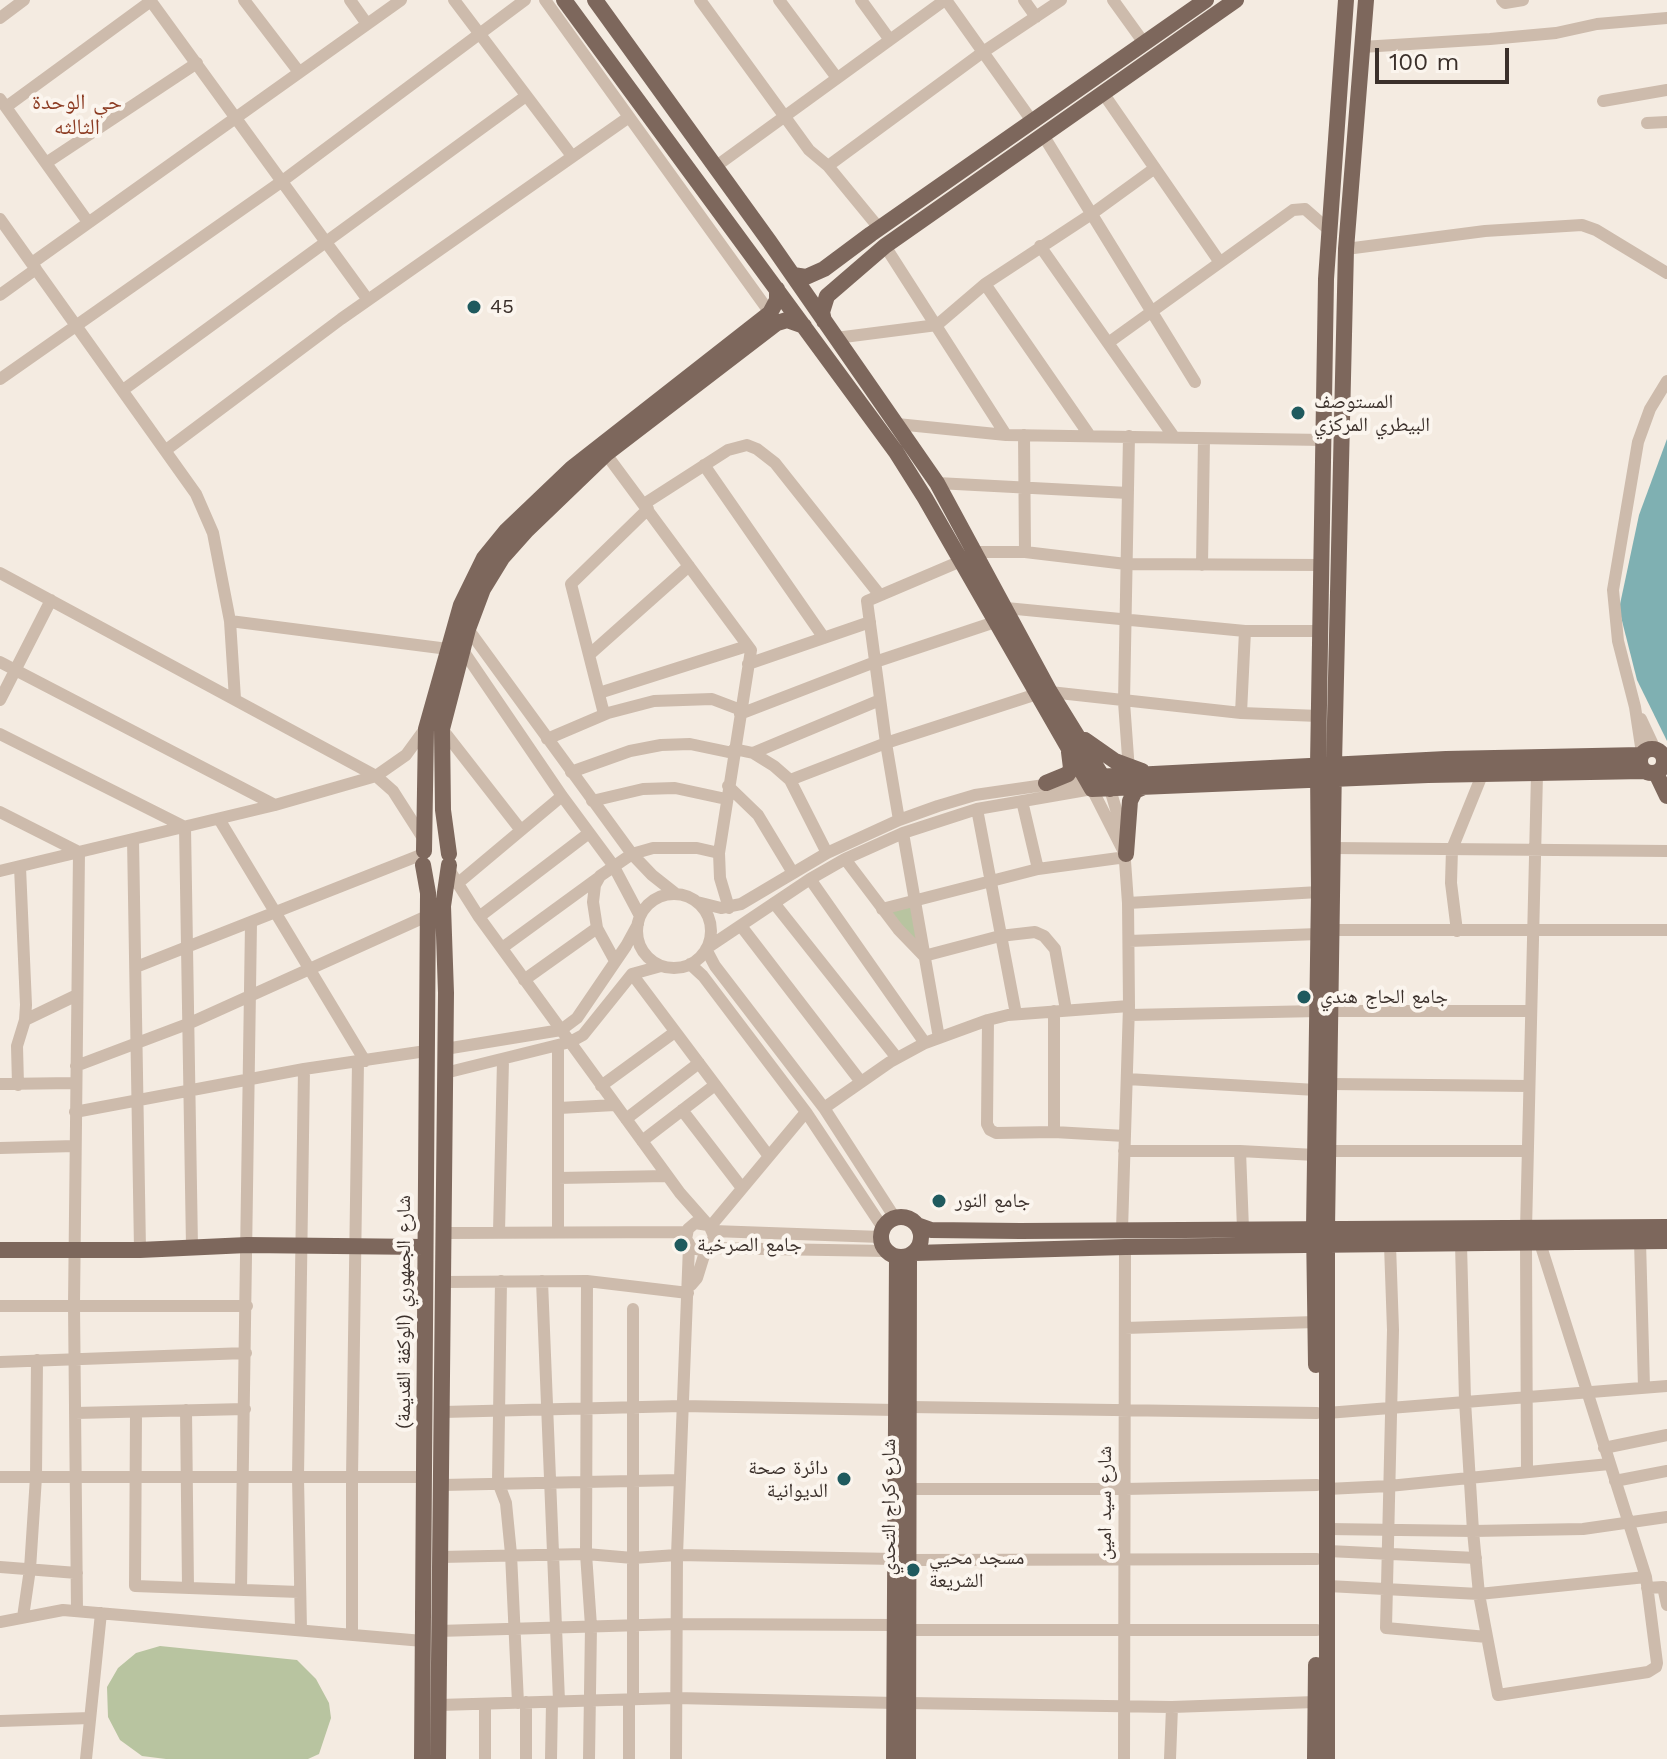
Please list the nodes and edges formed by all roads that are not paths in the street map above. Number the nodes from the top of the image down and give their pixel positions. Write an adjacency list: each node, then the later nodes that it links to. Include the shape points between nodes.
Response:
1 (24, 0): 26 (street)
2 (150, 0): 34 (street); 42 (street)
3 (244, 0): 35 (street)
4 (350, 0): 28 (street)
5 (401, 0): 28 (street)
6 (454, 0): 29 (street)
7 (525, 0): 29 (street)
8 (545, 0): 45 (street)
9 (564, 0): 71 (main road)
10 (595, 0): 56 (main road)
11 (700, 0): 46 (street)
12 (779, 0): 36 (street)
13 (861, 0): 30 (street)
14 (946, 0): 30 (street); 33 (street)
15 (1024, 0): 25 (street)
16 (1061, 0): 25 (street)
17 (1113, 0): 31 (street)
18 (1206, 0): 31 (main road)
19 (1236, 0): 38 (main road)
20 (1334, 0): 24 (main road)
21 (1366, 0): 32 (main road)
22 (1502, 0): 23 (street)
23 (1523, 0)
24 (1346, 7): 51 (main road)
25 (1036, 17): 33 (street)
26 (0, 18)
27 (1667, 18): 32 (street, via 1556,33)
28 (367, 24): 35 (street)
29 (480, 34): 39 (street); 58 (street)
30 (890, 40): 36 (street)
31 (1144, 43): 40 (main road)
32 (1362, 47): 52 (main road)
33 (983, 52): 47 (street); 55 (street)
34 (197, 63): 44 (street); 54 (street)
35 (299, 72): 44 (street)
36 (837, 78): 46 (street)
37 (1667, 90): 41 (street)
38 (1103, 93): 43 (main road); 57 (street)
39 (526, 96): 53 (street); 64 (street)
40 (1067, 97): 43 (main road); 47 (main road)
41 (1603, 101)
42 (3, 103): 54 (street)
43 (1076, 112): 50 (main road)
44 (236, 117): 58 (street); 61 (street)
45 (629, 117): 53 (street); 79 (street)
46 (784, 117): 55 (street); 56 (street)
47 (1032, 121): 62 (main road)
48 (1667, 122): 49 (street)
49 (1647, 123)
50 (1043, 135): 59 (street); 65 (main road)
51 (1334, 148): 52 (main road); 63 (main road)
52 (1354, 149): 67 (main road)
53 (572, 156): 77 (street)
54 (46, 163): 61 (street)
55 (828, 166): 62 (street)
56 (715, 167): 68 (main road)
57 (1155, 168): 59 (street); 69 (street)
58 (281, 182): 64 (street); 82 (street)
59 (1093, 213): 66 (street); 78 (street)
60 (0, 219): 70 (street)
61 (88, 222): 70 (street)
62 (879, 228): 73 (main road, via 824,269 806,277)
63 (1329, 230): 69 (street, via 1305,209 1296,209); 98 (main road)
64 (325, 243): 77 (street); 90 (street)
65 (885, 246): 80 (main road, via 827,296); 81 (street)
66 (1040, 246): 74 (street); 85 (street)
67 (1346, 249): 72 (street, via 1582,225); 152 (main road)
68 (780, 258): 71 (main road, via 768,258); 73 (main road)
69 (1219, 261): 78 (street)
70 (34, 266): 76 (street); 82 (street)
71 (764, 272): 75 (main road)
72 (1667, 273)
73 (793, 275): 80 (main road)
74 (985, 284): 81 (street); 94 (street)
75 (777, 289): 79 (main road); 83 (main road)
76 (0, 295)
77 (368, 300): 99 (street)
78 (1150, 311): 85 (street); 89 (street)
79 (773, 318): 83 (main road); 100 (main road); 125 (main road, via 606,440 506,531 471,581)
80 (824, 321): 84 (main road)
81 (937, 325): 84 (street); 92 (street)
82 (77, 326): 87 (street); 90 (street)
83 (804, 326): 86 (main road)
84 (838, 340): 86 (main road, via 842,349); 91 (main road)
85 (1108, 343): 96 (street)
86 (826, 355): 107 (main road)
87 (0, 379)
88 (1667, 381): 149 (street, via 1638,442 1613,590 1618,641)
89 (1195, 382)
90 (123, 390): 99 (street)
91 (897, 424): 92 (street); 102 (main road)
92 (1006, 435): 93 (street)
93 (1024, 435): 94 (street); 103 (street)
94 (1090, 436): 95 (street)
95 (1129, 436): 96 (street); 104 (street)
96 (1174, 437): 97 (street)
97 (1204, 439): 98 (street); 109 (street)
98 (1324, 440): 110 (main road)
99 (166, 450): 117 (street, via 196,494 213,533)
100 (606, 454): 105 (street); 120 (main road, via 502,558)
101 (704, 465): 105 (street); 113 (street, via 728,450 747,445 757,449 775,463); 123 (street)
102 (937, 483): 103 (street); 107 (main road)
103 (1023, 489): 104 (street); 106 (street)
104 (1128, 493): 108 (street)
105 (646, 506): 111 (street); 126 (street, via 571,584)
106 (1025, 552): 107 (street); 108 (street)
107 (968, 556): 113 (street); 115 (main road); 119 (main road)
108 (1126, 564): 109 (street); 116 (street)
109 (1202, 565): 110 (street)
110 (1321, 565): 122 (main road)
111 (689, 566): 124 (street); 126 (street)
112 (0, 573): 114 (street)
113 (879, 594): 118 (street, via 867,601)
114 (51, 600): 130 (street); 133 (street)
115 (1006, 608): 116 (street); 132 (main road)
116 (1126, 619): 121 (street); 136 (street)
117 (230, 621): 125 (street); 133 (street)
118 (870, 622): 123 (street); 128 (street)
119 (995, 622): 128 (street); 132 (main road)
120 (468, 629): 125 (main road); 144 (street)
121 (1245, 631): 122 (street); 138 (street)
122 (1320, 631): 140 (main road)
123 (824, 638): 129 (street)
124 (747, 646): 129 (street); 131 (street)
125 (455, 649): 142 (main road); 161 (street)
126 (589, 655): 131 (street)
127 (0, 662): 130 (street)
128 (875, 662): 135 (street); 137 (street)
129 (748, 664): 137 (street)
130 (15, 670): 134 (street); 165 (street)
131 (599, 693): 139 (street)
132 (1043, 693): 136 (street); 141 (main road); 145 (street); 146 (main road)
133 (235, 699): 155 (street)
134 (0, 700)
135 (880, 700): 145 (street); 148 (street)
136 (1124, 702): 138 (street); 150 (street)
137 (740, 712): 139 (street, via 712,699 654,701); 147 (street)
138 (1241, 713): 140 (street)
139 (604, 714): 144 (street)
140 (1319, 716): 152 (main road)
141 (1069, 723): 150 (main road, via 1090,745); 159 (main road)
142 (434, 729): 155 (street); 171 (street); 180 (main road, شارع الجمهوري (الوكفة القديمة)); 186 (main road, شارع الجمهوري (الوكفة القديمة))
143 (0, 734): 170 (street)
144 (547, 739): 151 (street)
145 (886, 743): 156 (street); 169 (street)
146 (1067, 747): 158 (main road, via 1068,774); 159 (main road)
147 (734, 751): 148 (street); 151 (street, via 661,745); 160 (street)
148 (753, 753): 156 (street)
149 (1653, 761): 152 (main road, via 1446,759); 153 (main road); 162 (main road)
150 (1129, 770): 157 (main road); 159 (main road)
151 (571, 772): 163 (street)
152 (1326, 772): 154 (main road); 157 (main road); 175 (main road); 196 (main road)
153 (1537, 774): 154 (main road); 177 (street)
154 (1482, 775): 176 (street)
155 (376, 776): 165 (street); 180 (street, via 393,791)
156 (790, 780): 182 (street)
157 (1150, 780): 159 (main road); 184 (main road, via 1130,801)
158 (1046, 783): 159 (street); 169 (street, via 975,795)
159 (1098, 783): 164 (street); 184 (street)
160 (727, 792): 163 (street, via 643,789); 181 (street); 191 (street, via 758,815)
161 (562, 796): 171 (street); 172 (street)
162 (1667, 796)
163 (592, 801): 183 (street)
164 (1022, 801): 166 (street); 189 (street)
165 (275, 805): 168 (street)
166 (977, 809): 173 (street); 194 (street)
167 (0, 812): 179 (street)
168 (219, 819): 170 (street); 204 (street)
169 (899, 820): 182 (street)
170 (185, 827): 174 (street); 217 (street)
171 (520, 829): 195 (street)
172 (589, 833): 187 (street); 206 (street)
173 (903, 833): 185 (street); 198 (street)
174 (133, 839): 179 (street); 224 (street)
175 (1333, 848): 176 (street); 214 (main road)
176 (1452, 849): 177 (street); 212 (street)
177 (1535, 850): 178 (street); 213 (street)
178 (1667, 851)
179 (79, 852): 188 (street); 228 (street)
180 (424, 852): 186 (main road, via 442,846); 186 (main road, via 426,870 436,874); 204 (street); 205 (main road, شارع الجمهوري (الوكفة القديمة))
181 (719, 853): 183 (street, via 675,846); 202 (street)
182 (827, 853): 191 (street)
183 (632, 854): 187 (street); 197 (street)
184 (1126, 855): 189 (street); 201 (street, شارع سيد امين)
185 (845, 859): 193 (street); 203 (street)
186 (449, 864): 195 (street); 244 (main road, شارع الجمهوري (الوكفة القديمة), via 443,906)
187 (613, 865): 192 (street); 207 (street)
188 (20, 867): 190 (street); 235 (street)
189 (1038, 869): 194 (street)
190 (0, 871)
191 (793, 873): 202 (street)
192 (600, 876): 210 (street, via 593,902); 218 (street)
193 (810, 879): 200 (street); 241 (street)
194 (989, 880): 198 (street); 215 (street)
195 (457, 884): 206 (street)
196 (1319, 892): 201 (street); 214 (main road)
197 (676, 894): 199 (street); 207 (street, via 654,900)
198 (915, 900): 203 (street); 220 (street)
199 (697, 902): 202 (street); 219 (street, via 709,920)
200 (774, 903): 209 (street); 246 (street)
201 (1128, 903): 216 (street, شارع سيد امين)
202 (729, 908)
203 (882, 909): 220 (street)
204 (274, 912): 208 (street); 225 (street)
205 (427, 916): 225 (street); 245 (main road, شارع الجمهوري (الوكفة القديمة))
206 (479, 917): 218 (street)
207 (639, 920): 221 (street); 223 (street, via 644,952)
208 (251, 923): 217 (street); 229 (street)
209 (741, 926): 219 (street); 255 (street)
210 (597, 928): 221 (street); 227 (street)
211 (1667, 930): 213 (street)
212 (1457, 931): 213 (street); 214 (street)
213 (1532, 931): 233 (street)
214 (1325, 932): 216 (street); 232 (main road)
215 (1000, 936): 220 (street); 231 (street, via 1035,932 1050,941); 234 (street)
216 (1129, 941): 230 (street, شارع سيد امين)
217 (188, 948): 224 (street); 237 (street)
218 (502, 948): 227 (street)
219 (706, 948): 222 (street); 267 (street)
220 (924, 956): 240 (street)
221 (615, 961): 238 (street, via 577,1018)
222 (690, 964): 223 (street); 270 (street)
223 (661, 966): 226 (street)
224 (136, 967): 242 (street)
225 (309, 971): 229 (street); 248 (street)
226 (632, 974): 239 (street); 243 (street, via 583,1035)
227 (524, 980): 238 (street)
228 (77, 995): 235 (street); 250 (street)
229 (248, 998): 237 (street); 253 (street)
230 (1129, 1010): 231 (street); 232 (street); 254 (street, شارع سيد امين)
231 (1060, 1011): 234 (street); 272 (street)
232 (1324, 1011): 233 (street); 262 (main road)
233 (1531, 1011): 261 (street)
234 (1016, 1014): 236 (street)
235 (25, 1020): 258 (street, via 17,1046)
236 (988, 1020): 240 (street); 272 (street, via 990,1130)
237 (190, 1023): 242 (street); 263 (street)
238 (561, 1030): 243 (street); 244 (street)
239 (675, 1032): 249 (street); 260 (street)
240 (939, 1038): 241 (street)
241 (925, 1043): 246 (street)
242 (137, 1044): 250 (street); 264 (street)
243 (564, 1045): 247 (street); 260 (street); 266 (street)
244 (445, 1049): 252 (main road, شارع الجمهوري (الوكفة القديمة))
245 (426, 1051): 248 (street); 286 (main road, شارع الجمهوري (الوكفة القديمة))
246 (897, 1058): 255 (street)
247 (503, 1060): 252 (street); 294 (street)
248 (361, 1061): 251 (street); 306 (street)
249 (699, 1063): 259 (street); 271 (street)
250 (76, 1066): 256 (street)
251 (304, 1069): 253 (street); 304 (street)
252 (445, 1073): 287 (main road, شارع الجمهوري (الوكفة القديمة))
253 (247, 1079): 263 (street); 303 (street)
254 (1127, 1079): 262 (street); 273 (street, شارع سيد امين)
255 (861, 1082): 267 (street)
256 (75, 1083): 258 (street); 269 (street)
257 (0, 1084): 258 (street)
258 (18, 1085)
259 (715, 1085): 268 (street); 281 (street)
260 (601, 1086): 265 (street)
261 (1529, 1086): 262 (street); 279 (street)
262 (1323, 1087): 280 (main road)
263 (190, 1090): 264 (street); 309 (street)
264 (137, 1100): 269 (street); 314 (street)
265 (615, 1105): 266 (street); 271 (street)
266 (559, 1108): 283 (street)
267 (824, 1108): 301 (street)
268 (682, 1110): 274 (street); 284 (street)
269 (75, 1112): 275 (street)
270 (806, 1112): 281 (street); 301 (street)
271 (626, 1119): 274 (street)
272 (1054, 1132): 273 (street)
273 (1125, 1136): 277 (street, شارع سيد امين)
274 (642, 1141): 282 (street)
275 (75, 1146): 276 (street); 313 (street)
276 (0, 1148)
277 (1124, 1151): 278 (street); 297 (street, شارع سيد امين)
278 (1240, 1151): 280 (street); 292 (street)
279 (1528, 1151): 280 (street); 298 (street)
280 (1322, 1153): 291 (main road)
281 (768, 1155): 284 (street)
282 (667, 1176): 283 (street); 285 (street)
283 (558, 1178): 295 (street)
284 (742, 1188): 290 (street)
285 (680, 1193): 290 (street); 293 (street)
286 (425, 1210): 287 (main road); 310 (main road, شارع الجمهوري (الوكفة القديمة))
287 (444, 1210): 296 (main road, شارع الجمهوري (الوكفة القديمة))
288 (917, 1225): 297 (main road, via 931,1230); 301 (main road, via 921,1237); 301 (main road, via 908,1218)
289 (1667, 1227): 298 (main road)
290 (710, 1228): 293 (street, via 695,1223); 301 (street); 311 (street, via 714,1241)
291 (1320, 1228): 292 (main road); 298 (main road); 308 (main road)
292 (1243, 1229): 297 (main road)
293 (687, 1230): 295 (street); 307 (street)
294 (499, 1232): 295 (street); 296 (street)
295 (558, 1232)
296 (444, 1233): 318 (main road, شارع الجمهوري (الوكفة القديمة))
297 (1124, 1238): 301 (main road); 308 (main road); 327 (street, شارع سيد امين)
298 (1531, 1238): 299 (main road); 302 (main road); 334 (street); 335 (street)
299 (1640, 1241): 300 (main road); 333 (street)
300 (1667, 1241)
301 (895, 1243): 311 (street); 341 (main road)
302 (1461, 1244): 305 (main road); 336 (street)
303 (247, 1245): 304 (main road); 309 (main road); 324 (street)
304 (302, 1245): 306 (main road); 362 (street)
305 (1390, 1245): 308 (main road); 338 (street)
306 (355, 1246): 310 (main road); 364 (street)
307 (689, 1246): 311 (street); 319 (street)
308 (1320, 1246): 326 (main road); 350 (main road)
309 (192, 1247): 314 (main road)
310 (424, 1247): 320 (main road, شارع الجمهوري (الوكفة القديمة))
311 (707, 1249): 319 (street)
312 (0, 1250): 313 (main road)
313 (75, 1250): 314 (main road); 322 (street)
314 (140, 1250)
315 (501, 1281): 316 (street); 318 (street); 345 (street)
316 (542, 1281): 317 (street); 343 (street)
317 (587, 1281): 319 (street); 340 (street)
318 (443, 1282): 321 (main road, شارع الجمهوري (الوكفة القديمة))
319 (688, 1290): 337 (street)
320 (424, 1302): 321 (main road); 363 (main road, شارع الجمهوري (الوكفة القديمة))
321 (443, 1302): 348 (main road, شارع الجمهوري (الوكفة القديمة))
322 (74, 1305): 323 (street); 324 (street); 329 (street)
323 (0, 1306)
324 (247, 1306): 328 (street)
325 (633, 1309): 339 (street)
326 (1315, 1322): 327 (street); 350 (main road)
327 (1125, 1328): 346 (street, شارع سيد امين)
328 (246, 1353): 329 (street); 342 (street)
329 (75, 1359): 330 (street); 349 (street)
330 (37, 1360): 331 (street); 358 (street)
331 (0, 1362)
332 (1667, 1386): 333 (street)
333 (1644, 1387): 334 (street)
334 (1585, 1392): 335 (street); 352 (street)
335 (1527, 1396): 336 (street); 354 (street)
336 (1465, 1401): 338 (street); 365 (street)
337 (682, 1406): 339 (street); 341 (street); 366 (street)
338 (1391, 1406): 350 (street); 373 (street)
339 (632, 1407): 340 (street); 367 (street)
340 (586, 1408): 343 (street); 370 (street)
341 (903, 1408): 346 (street); 375 (main road, شارع كراج التحدي); 391 (main road)
342 (245, 1409): 344 (street); 361 (street)
343 (546, 1409): 345 (street); 371 (street)
344 (186, 1410): 347 (street); 360 (street)
345 (499, 1410): 348 (street); 369 (street)
346 (1125, 1410): 350 (street); 376 (street, شارع سيد امين)
347 (136, 1412): 349 (street); 356 (street)
348 (443, 1412): 372 (main road, شارع الجمهوري (الوكفة القديمة))
349 (75, 1413): 359 (street)
350 (1322, 1413): 374 (main road)
351 (1667, 1435): 352 (street)
352 (1604, 1448): 353 (street)
353 (1609, 1464): 354 (street); 368 (street)
354 (1527, 1471): 365 (street)
355 (1667, 1471): 368 (street)
356 (136, 1476): 359 (street); 360 (street); 399 (street, via 135,1586)
357 (0, 1477): 358 (street)
358 (36, 1477): 359 (street); 394 (street)
359 (76, 1477): 395 (street)
360 (186, 1477): 361 (street); 399 (street)
361 (244, 1477): 362 (street); 400 (street)
362 (298, 1477): 364 (street); 402 (street)
363 (424, 1477): 364 (street); 421 (main road, شارع الجمهوري (الوكفة القديمة))
364 (352, 1478): 419 (street)
365 (1470, 1478): 373 (street); 381 (street)
366 (680, 1480): 367 (street); 385 (street)
367 (633, 1481): 370 (street); 389 (street)
368 (1615, 1481): 378 (street)
369 (498, 1482): 371 (street); 372 (street); 382 (street, via 506,1503)
370 (587, 1482): 371 (street); 384 (street)
371 (550, 1483): 383 (street)
372 (442, 1485): 388 (main road, شارع الجمهوري (الوكفة القديمة))
373 (1389, 1486): 374 (street); 379 (street)
374 (1322, 1487): 376 (street); 380 (main road); 386 (main road)
375 (909, 1489): 376 (street); 391 (main road, شارع كراج التحدي)
376 (1125, 1489): 392 (street, شارع سيد امين)
377 (1667, 1517): 378 (street)
378 (1629, 1523): 381 (street); 396 (street)
379 (1388, 1528): 380 (street); 381 (street); 387 (street)
380 (1328, 1529): 386 (main road)
381 (1473, 1531): 390 (street)
382 (511, 1554): 383 (street); 388 (street); 413 (street)
383 (553, 1554): 384 (street); 412 (street)
384 (586, 1554): 389 (street); 411 (street)
385 (677, 1555): 389 (street); 391 (street); 409 (street)
386 (1322, 1555): 387 (street); 392 (street); 397 (main road); 417 (main road)
387 (1388, 1555): 390 (street); 401 (street)
388 (440, 1557): 418 (main road, شارع الجمهوري (الوكفة القديمة))
389 (633, 1558): 410 (street)
390 (1476, 1558): 403 (street)
391 (902, 1560): 392 (street); 414 (main road, شارع كراج التحدي)
392 (1125, 1560): 416 (street, شارع سيد امين)
393 (0, 1567): 394 (street)
394 (30, 1569): 395 (street); 407 (street)
395 (77, 1573): 405 (street)
396 (1646, 1582): 398 (street); 403 (street); 420 (street, via 1657,1663 1653,1671 1498,1695)
397 (1328, 1586): 401 (street); 449 (main road)
398 (1664, 1586): 404 (street)
399 (188, 1588): 400 (street)
400 (241, 1590): 402 (street)
401 (1387, 1591): 403 (street); 420 (street, via 1386,1628)
402 (299, 1592): 415 (street)
403 (1479, 1594): 420 (street)
404 (1667, 1605)
405 (77, 1611): 406 (street); 407 (street)
406 (101, 1613): 415 (street); 433 (street)
407 (23, 1617): 408 (street)
408 (0, 1622)
409 (677, 1624): 410 (street); 414 (street); 422 (street)
410 (633, 1625): 411 (street); 423 (street)
411 (591, 1626): 412 (street); 424 (street)
412 (556, 1627): 413 (street); 426 (street)
413 (515, 1628): 418 (street); 425 (street)
414 (902, 1628): 416 (street); 428 (main road, شارع كراج التحدي)
415 (301, 1630): 419 (street)
416 (1125, 1630): 417 (street); 431 (street, شارع سيد امين)
417 (1317, 1630): 427 (main road)
418 (438, 1631): 430 (main road, شارع الجمهوري (الوكفة القديمة))
419 (352, 1635): 421 (street)
420 (1487, 1637)
421 (423, 1641): 436 (main road, شارع الجمهوري (الوكفة القديمة))
422 (676, 1698): 423 (street); 428 (street); 443 (street)
423 (631, 1699): 424 (street); 442 (street)
424 (590, 1700): 426 (street); 441 (street)
425 (522, 1702): 426 (street); 429 (street); 439 (street)
426 (555, 1702): 440 (street)
427 (1315, 1702): 432 (street); 448 (main road)
428 (901, 1703): 431 (street); 444 (main road); 445 (main road, شارع كراج التحدي)
429 (485, 1704): 430 (street); 438 (street)
430 (439, 1705): 437 (main road, شارع الجمهوري (الوكفة القديمة))
431 (1124, 1705): 432 (street); 446 (street, شارع سيد امين)
432 (1172, 1707): 447 (street)
433 (90, 1718): 434 (street); 435 (street)
434 (0, 1721)
435 (86, 1759)
436 (422, 1759)
437 (438, 1759)
438 (485, 1759)
439 (526, 1759)
440 (551, 1759)
441 (589, 1759)
442 (629, 1759)
443 (676, 1759)
444 (894, 1759)
445 (908, 1759)
446 (1124, 1759)
447 (1170, 1759)
448 (1315, 1759)
449 (1327, 1759)

